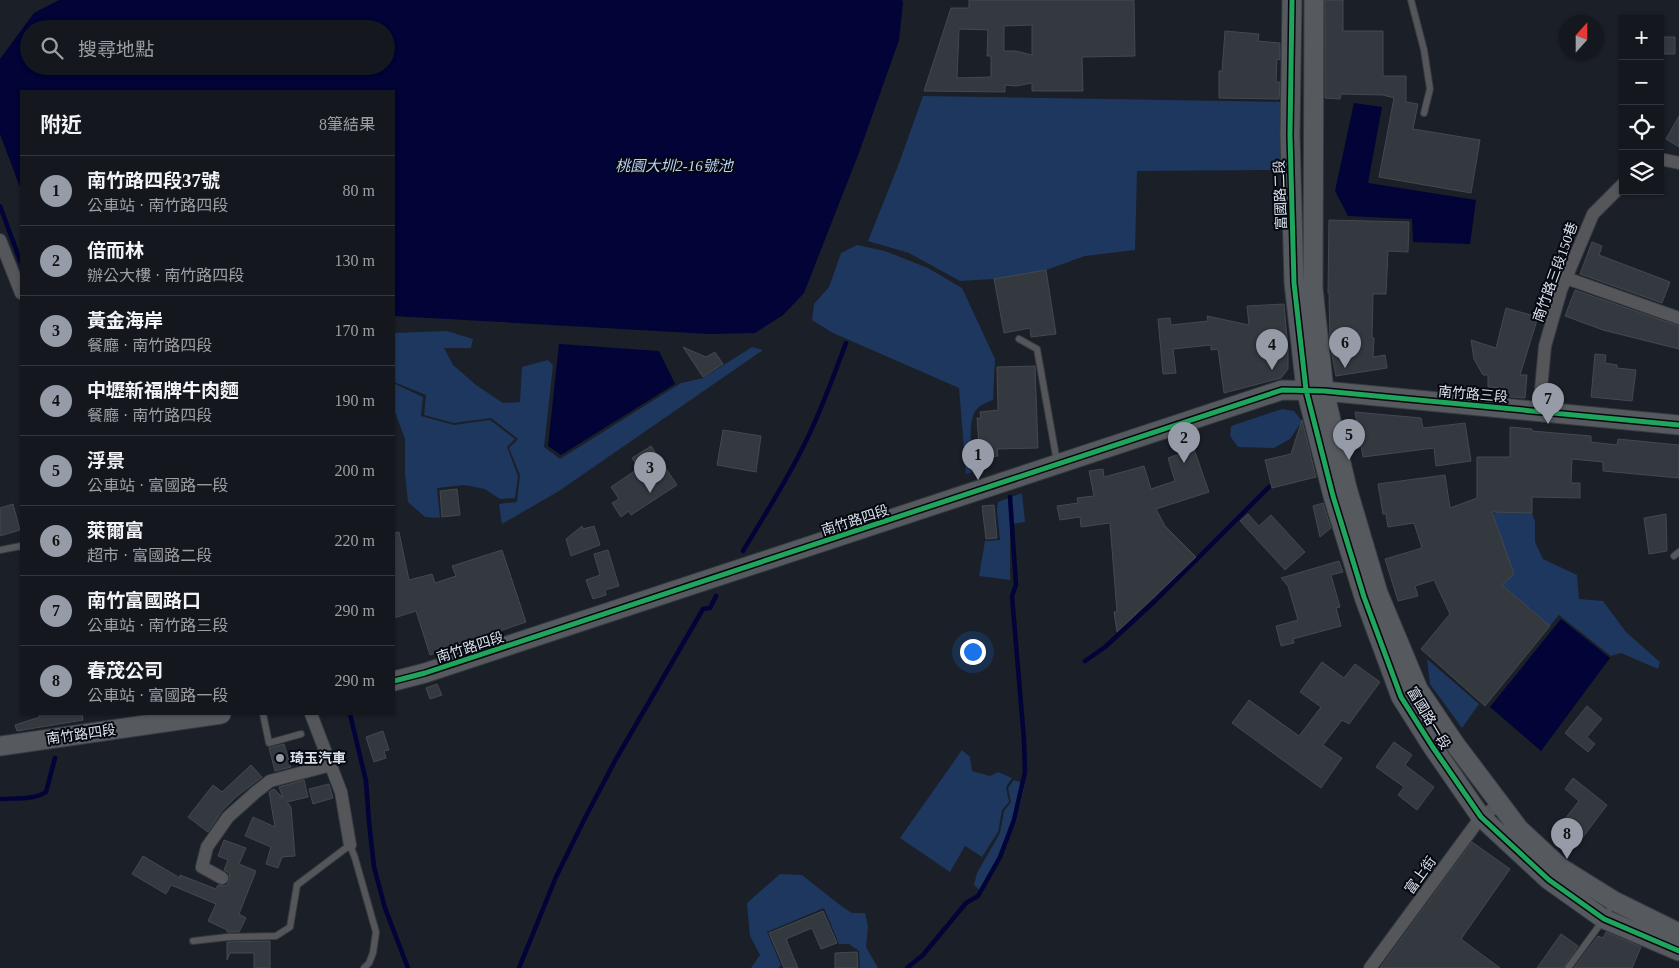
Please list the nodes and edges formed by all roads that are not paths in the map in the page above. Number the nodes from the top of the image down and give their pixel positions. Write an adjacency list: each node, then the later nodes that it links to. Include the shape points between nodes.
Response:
1 (1292, 0): 13 (street, 富國路二段, via 1290,135 1294,283)
2 (1314, 0): 13 (street)
3 (1410, 0): 4 (lane, via 1424,50 1430,89)
4 (1424, 112)
5 (1664, 159): 6 (street)
6 (1679, 163)
7 (1619, 188): 9 (street, 南竹路三段150巷, via 1593,214)
8 (0, 240): 10 (street)
9 (1566, 278): 11 (street); 14 (street, 南竹路三段150巷, via 1545,346)
10 (20, 290)
11 (1679, 318)
12 (1019, 339): 16 (lane, via 1037,349)
13 (1315, 390): 14 (street, 南竹路三段); 16 (street, 南竹路四段, via 1282,390); 26 (street, 富國路一段, via 1378,593 1418,689); 27 (street, 富國路一段, via 1333,496 1364,597 1401,697)
14 (1538, 411): 15 (street, 南竹路三段)
15 (1679, 425)
16 (1057, 465): 19 (street, 南竹路四段)
17 (20, 546): 18 (lane)
18 (0, 550)
19 (395, 681)
20 (214, 715): 24 (street, 南竹路四段)
21 (263, 715): 23 (lane, via 269,743)
22 (311, 715): 25 (street)
23 (300, 734)
24 (0, 746)
25 (331, 765): 28 (street, via 341,792); 29 (street, via 270,781 228,817 208,846 202,868)
26 (1500, 804): 27 (street, 富上街); 30 (street, 富國路一段, via 1519,829 1561,868)
27 (1481, 817): 31 (street, 富國路一段, via 1548,880); 36 (street, 富上街)
28 (350, 845): 33 (lane, via 297,885 290,927 276,936); 35 (lane, via 376,932 369,963)
29 (222, 878)
30 (1614, 901): 31 (lane); 32 (street, 富國路一段)
31 (1604, 919): 34 (street, 富國路一段); 37 (lane)
32 (1679, 933)
33 (193, 941)
34 (1679, 951)
35 (364, 968)
36 (1370, 968)
37 (1568, 968)

